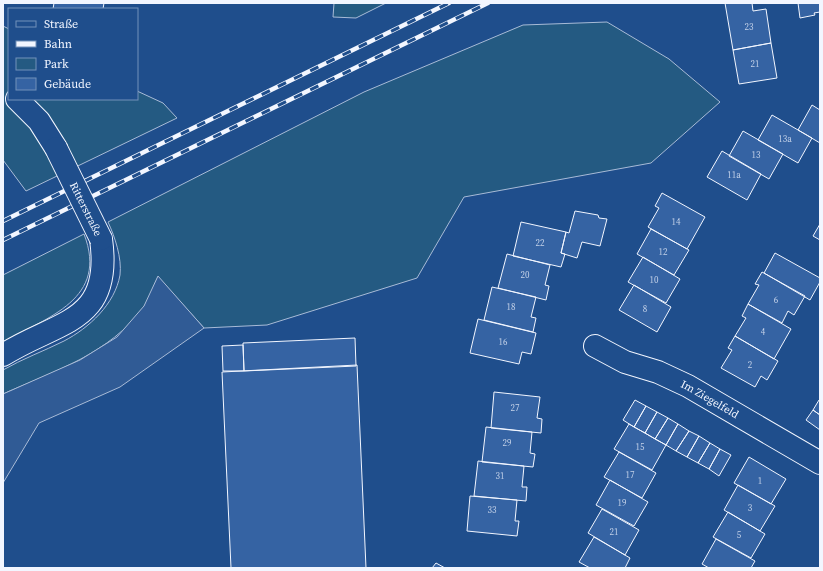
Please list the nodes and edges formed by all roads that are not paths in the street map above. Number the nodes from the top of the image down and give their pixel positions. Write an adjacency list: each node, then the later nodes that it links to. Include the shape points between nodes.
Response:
1 (18, 100): 3 (street, Ritterstraße, bridge, via 38,121 56,148 101,239 103,257 98,292 83,313)
2 (595, 346): 4 (street, Im Ziegelfeld, via 625,362 658,372 688,386)
3 (3, 355)
4 (820, 463)

